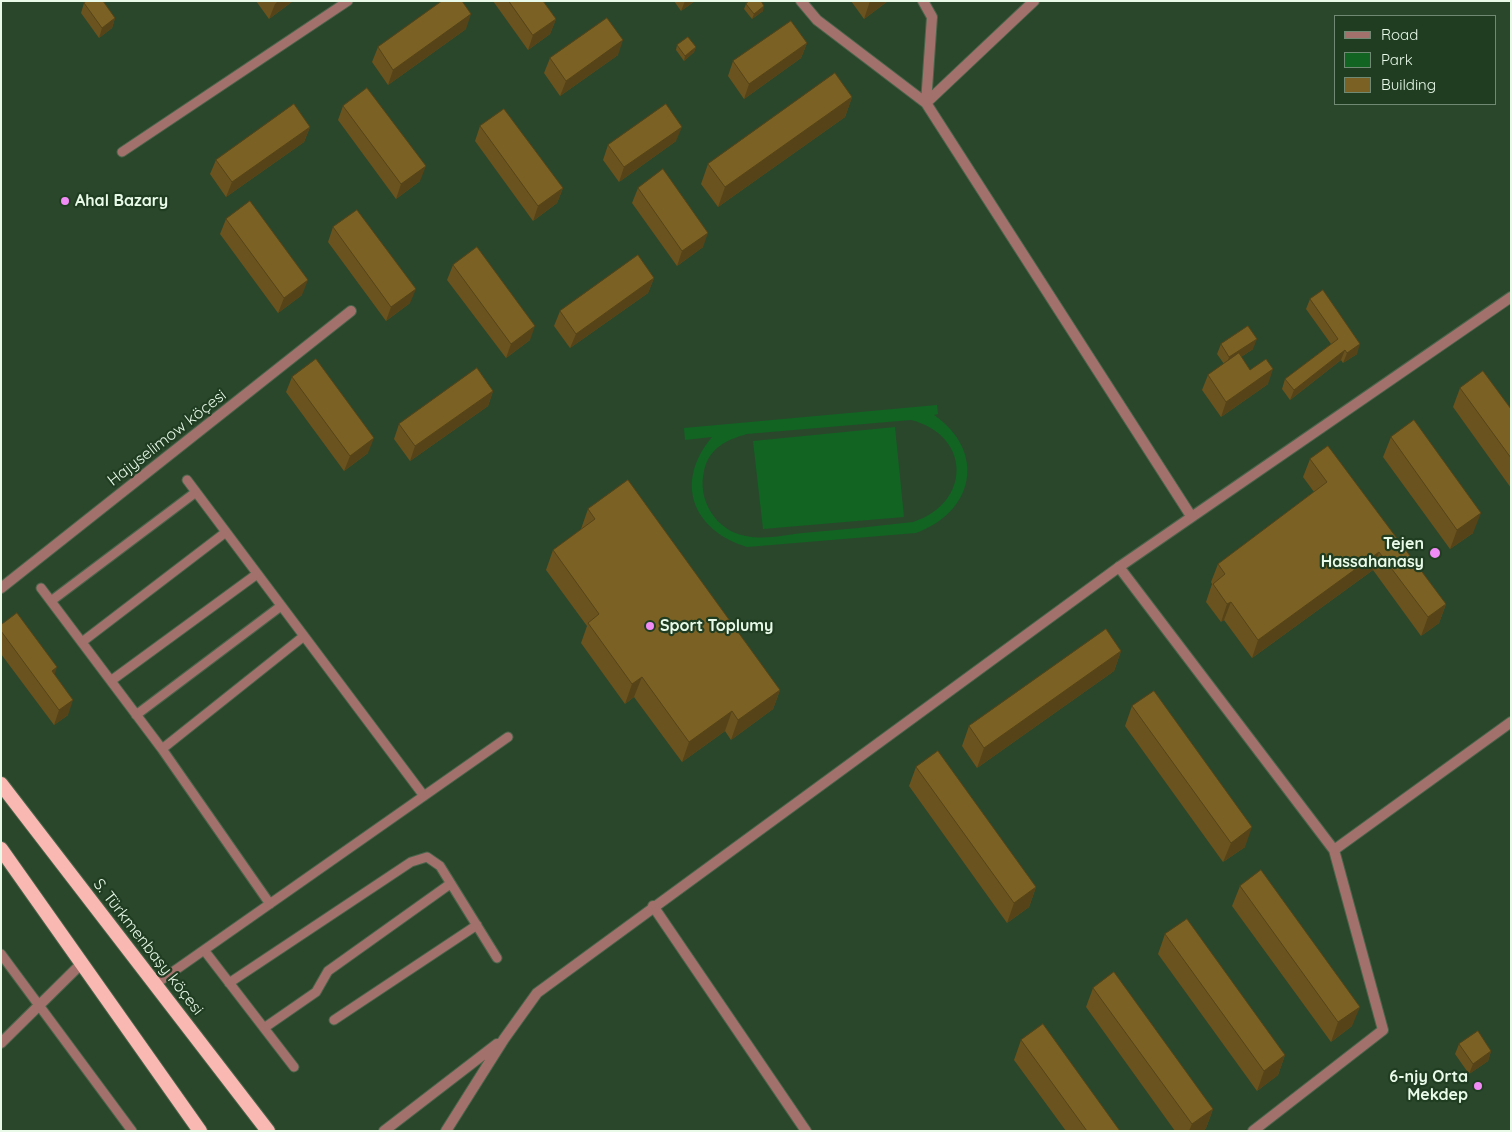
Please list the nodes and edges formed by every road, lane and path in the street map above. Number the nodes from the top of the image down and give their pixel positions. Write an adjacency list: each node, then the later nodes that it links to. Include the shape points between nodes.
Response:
1 (348, 1): 6 (lane)
2 (801, 1): 5 (street, via 817,20)
3 (923, 1): 5 (street, via 932,17)
4 (1034, 1): 5 (street)
5 (926, 103): 11 (street)
6 (122, 152)
7 (1511, 298): 11 (street)
8 (351, 311): 15 (street, Hajyselimow köçesi)
9 (187, 480): 10 (lane)
10 (196, 492): 12 (lane); 17 (lane)
11 (1191, 516): 13 (street)
12 (226, 532): 14 (lane); 20 (lane)
13 (1118, 567): 29 (street); 32 (street)
14 (257, 574): 18 (lane); 21 (lane)
15 (1, 588)
16 (41, 588): 17 (lane)
17 (51, 601): 20 (lane)
18 (281, 606): 19 (lane); 22 (lane)
19 (304, 636): 25 (lane); 27 (lane)
20 (82, 642): 21 (lane)
21 (112, 680): 22 (lane)
22 (136, 715): 25 (lane)
23 (1511, 722): 29 (street)
24 (508, 737): 27 (lane)
25 (162, 749): 31 (lane)
26 (1, 784): 39 (highway, S. Türkmenbaşy köçesi)
27 (424, 796): 31 (lane)
28 (1, 849): 37 (highway)
29 (1334, 850): 52 (street, via 1383,1030)
30 (450, 884): 33 (lane); 38 (lane, via 440,866 427,857 411,862); 42 (lane, via 328,971 316,992)
31 (270, 904): 34 (lane)
32 (653, 906): 43 (street, via 538,993); 51 (street)
33 (477, 925): 36 (lane); 41 (lane)
34 (204, 950): 38 (lane); 39 (lane)
35 (1, 954): 40 (lane)
36 (497, 958)
37 (82, 963): 40 (street); 47 (highway)
38 (230, 983): 42 (lane)
39 (154, 985): 48 (highway, S. Türkmenbaşy köçesi)
40 (39, 1005): 44 (street); 46 (lane)
41 (334, 1020)
42 (264, 1028): 45 (lane)
43 (504, 1039): 49 (street); 50 (street)
44 (1, 1043)
45 (294, 1067)
46 (132, 1131)
47 (200, 1131)
48 (268, 1131)
49 (384, 1131)
50 (446, 1131)
51 (806, 1131)
52 (1253, 1131)

